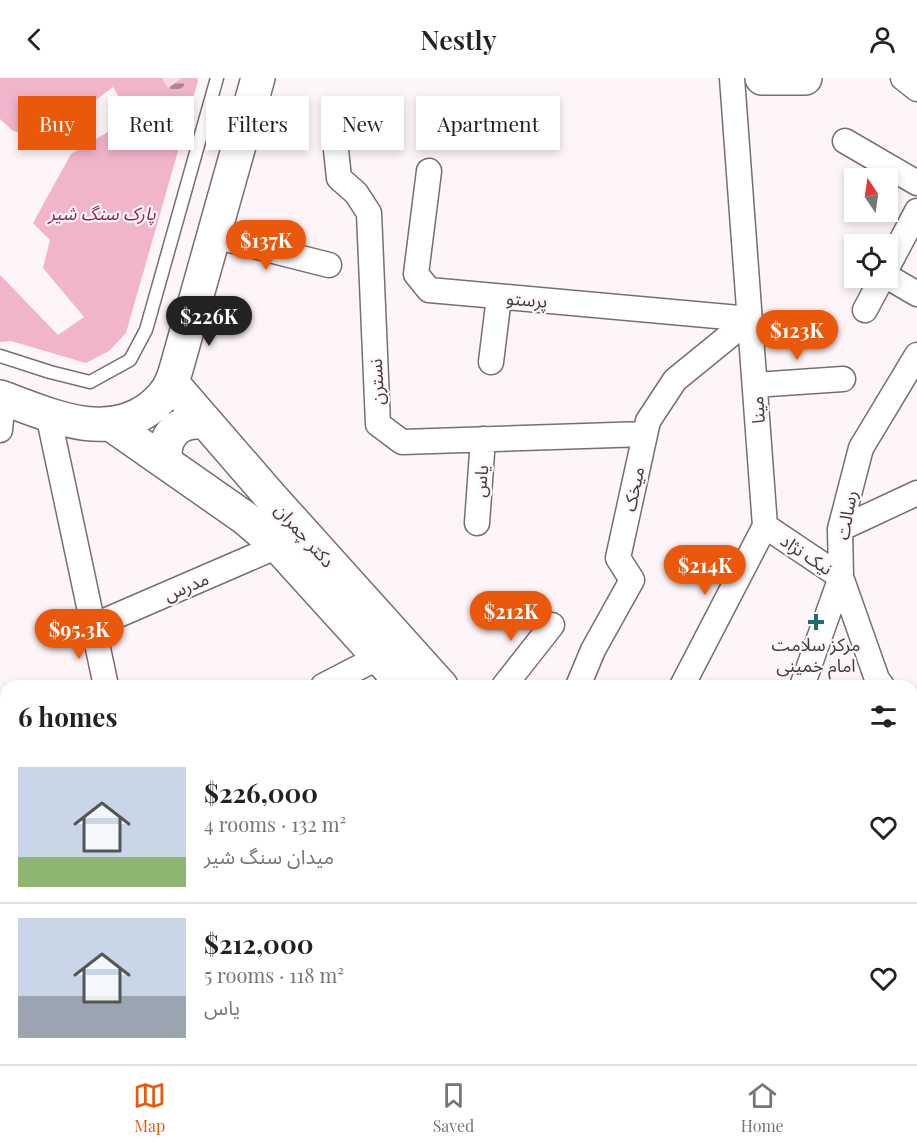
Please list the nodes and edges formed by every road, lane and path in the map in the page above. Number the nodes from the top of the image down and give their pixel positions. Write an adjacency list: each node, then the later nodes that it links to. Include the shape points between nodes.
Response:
1 (217, 78): 23 (lane, via 146,330 130,360 90,382)
2 (258, 78): 13 (main road)
3 (732, 78): 21 (street, مینا)
4 (762, 78): 5 (main road)
5 (805, 78)
6 (903, 78): 7 (street)
7 (917, 89)
8 (845, 141): 11 (street)
9 (336, 150): 34 (street, نسترن, via 339,178 356,193 369,213 378,424 402,442)
10 (429, 171): 19 (street, پرستو, via 416,274 429,290)
11 (917, 183)
12 (917, 211): 14 (street)
13 (214, 236): 15 (street); 26 (main road)
14 (898, 247)
15 (329, 265)
16 (898, 283): 18 (street)
17 (877, 288): 20 (street)
18 (917, 294)
19 (499, 297): 21 (street, پرستو); 24 (street)
20 (865, 310)
21 (750, 319): 27 (street, مینا); 33 (street, میخک, via 675,380 648,421)
22 (917, 355): 39 (street, رسالت, via 861,448)
23 (0, 356)
24 (490, 362)
25 (843, 378): 27 (street)
26 (172, 383): 30 (main road, دکتر چمران); 31 (main road, via 157,404 136,418)
27 (755, 385): 38 (street, مینا)
28 (1, 398): 29 (main road); 32 (street)
29 (48, 414): 31 (main road, via 87,425); 43 (street)
30 (206, 423): 35 (main road, via 189,422 174,430 165,445); 48 (main road, دکتر چمران)
31 (112, 425): 35 (main road, دکتر چمران)
32 (0, 430)
33 (645, 434): 34 (street, نسترن); 50 (street, میخک, via 618,558 632,580)
34 (483, 439): 37 (street, یاس)
35 (166, 463): 40 (main road, دکتر چمران)
36 (917, 493): 39 (street)
37 (477, 524)
38 (765, 526): 41 (street, نیک نژاد); 51 (street)
39 (840, 529): 41 (street, رسالت)
40 (278, 546): 43 (street, مدرس); 44 (main road, دکتر چمران)
41 (841, 577): 52 (street, رسالت); 53 (street, نیک نژاد)
42 (552, 625): 49 (street)
43 (93, 626): 45 (street)
44 (379, 657): 46 (street); 47 (main road, دکتر چمران)
45 (105, 680)
46 (335, 680)
47 (400, 680)
48 (436, 680)
49 (509, 680)
50 (580, 680)
51 (685, 680)
52 (804, 680)
53 (878, 680)

